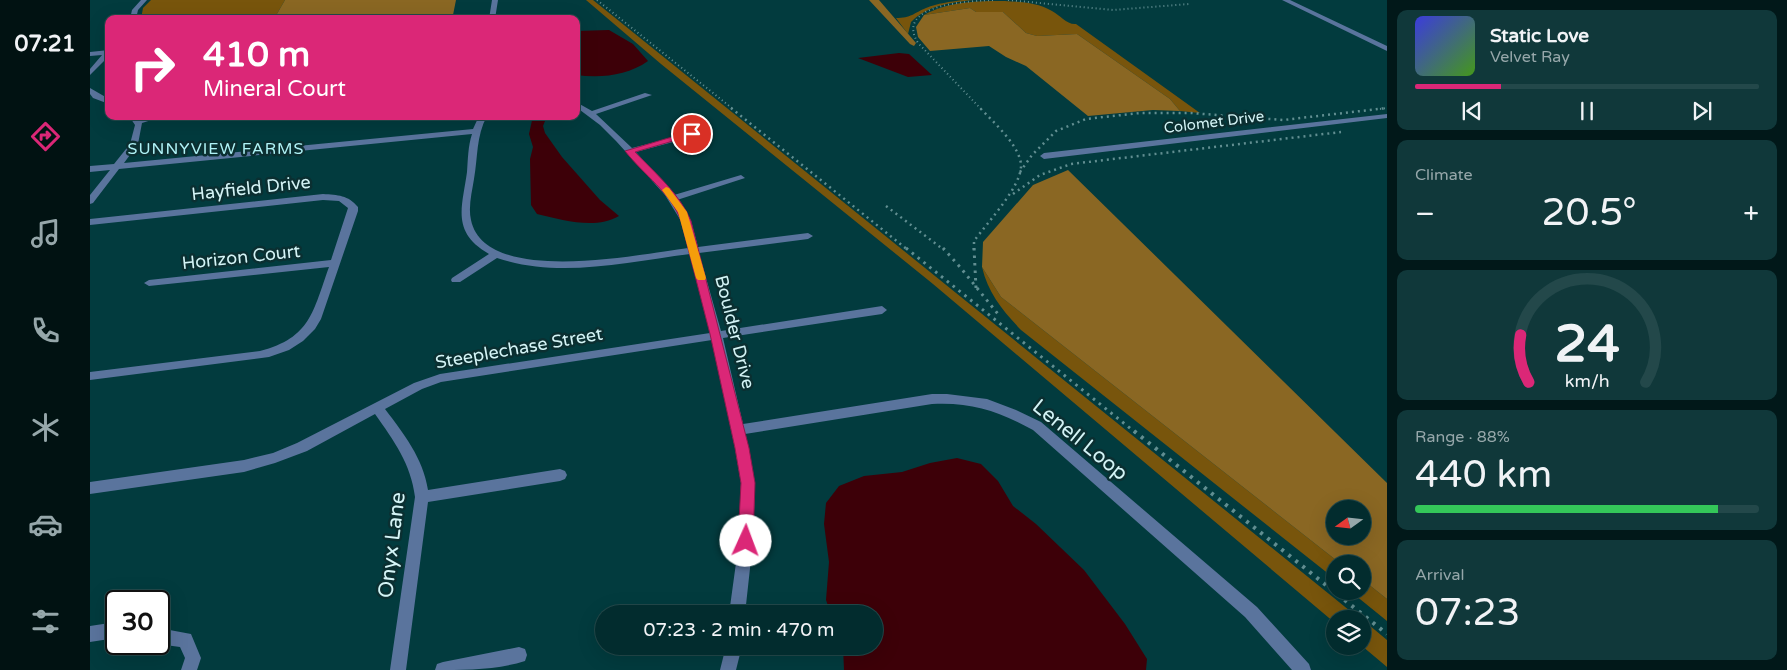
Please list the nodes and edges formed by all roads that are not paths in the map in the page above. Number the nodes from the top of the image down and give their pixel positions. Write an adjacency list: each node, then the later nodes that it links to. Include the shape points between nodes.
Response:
1 (144, 0): 5 (street)
2 (149, 0): 6 (street)
3 (495, 0): 7 (street)
4 (1285, 0): 8 (street)
5 (134, 15)
6 (139, 15)
7 (493, 15)
8 (1387, 49)
9 (105, 53): 10 (street)
10 (90, 54)
11 (105, 56): 12 (street)
12 (90, 73)
13 (90, 90): 15 (street)
14 (648, 95): 17 (street)
15 (105, 100)
16 (580, 106): 17 (street, Boulder Drive)
17 (592, 113): 23 (street, Boulder Drive)
18 (1387, 116): 24 (street, Colomet Drive)
19 (135, 120): 25 (street, via 137,138)
20 (481, 120): 21 (street)
21 (475, 131): 25 (street); 33 (street, via 466,220 472,234)
22 (692, 134): 23 (street)
23 (630, 151): 28 (street, Boulder Drive)
24 (1044, 156)
25 (117, 166): 26 (street); 29 (street)
26 (90, 169)
27 (740, 178): 28 (street)
28 (673, 198): 32 (street, Boulder Drive, via 682,212)
29 (90, 202)
30 (90, 222): 34 (street, Hayfield Drive, via 323,197 340,198 350,203 353,211)
31 (808, 236): 32 (street)
32 (694, 251): 33 (street, via 562,266 525,262); 38 (street, Boulder Drive)
33 (496, 253): 35 (street)
34 (335, 263): 36 (street, Horizon Court); 39 (street, via 311,327 284,347 260,355)
35 (456, 280)
36 (149, 283)
37 (882, 310): 38 (street, Steeplechase Street)
38 (716, 334): 40 (street, Steeplechase Street, via 461,373 418,386); 41 (street, Boulder Drive)
39 (90, 376)
40 (377, 407): 43 (street, Steeplechase Street, via 276,458 244,466); 44 (street, Onyx Lane, via 412,456)
41 (738, 430): 45 (street, Boulder Drive, via 748,483); 55 (street, Lenell Loop, via 932,399 977,400 1010,411 1037,426 1251,612)
42 (560, 475): 44 (street)
43 (90, 488)
44 (422, 497): 52 (street, Onyx Lane)
45 (739, 605)
46 (105, 632): 47 (street)
47 (90, 634)
48 (170, 638): 51 (street, via 185,640 193,658)
49 (519, 655): 53 (street)
50 (732, 655): 54 (street)
51 (189, 670)
52 (398, 670)
53 (443, 670)
54 (728, 670)
55 (1303, 670)

